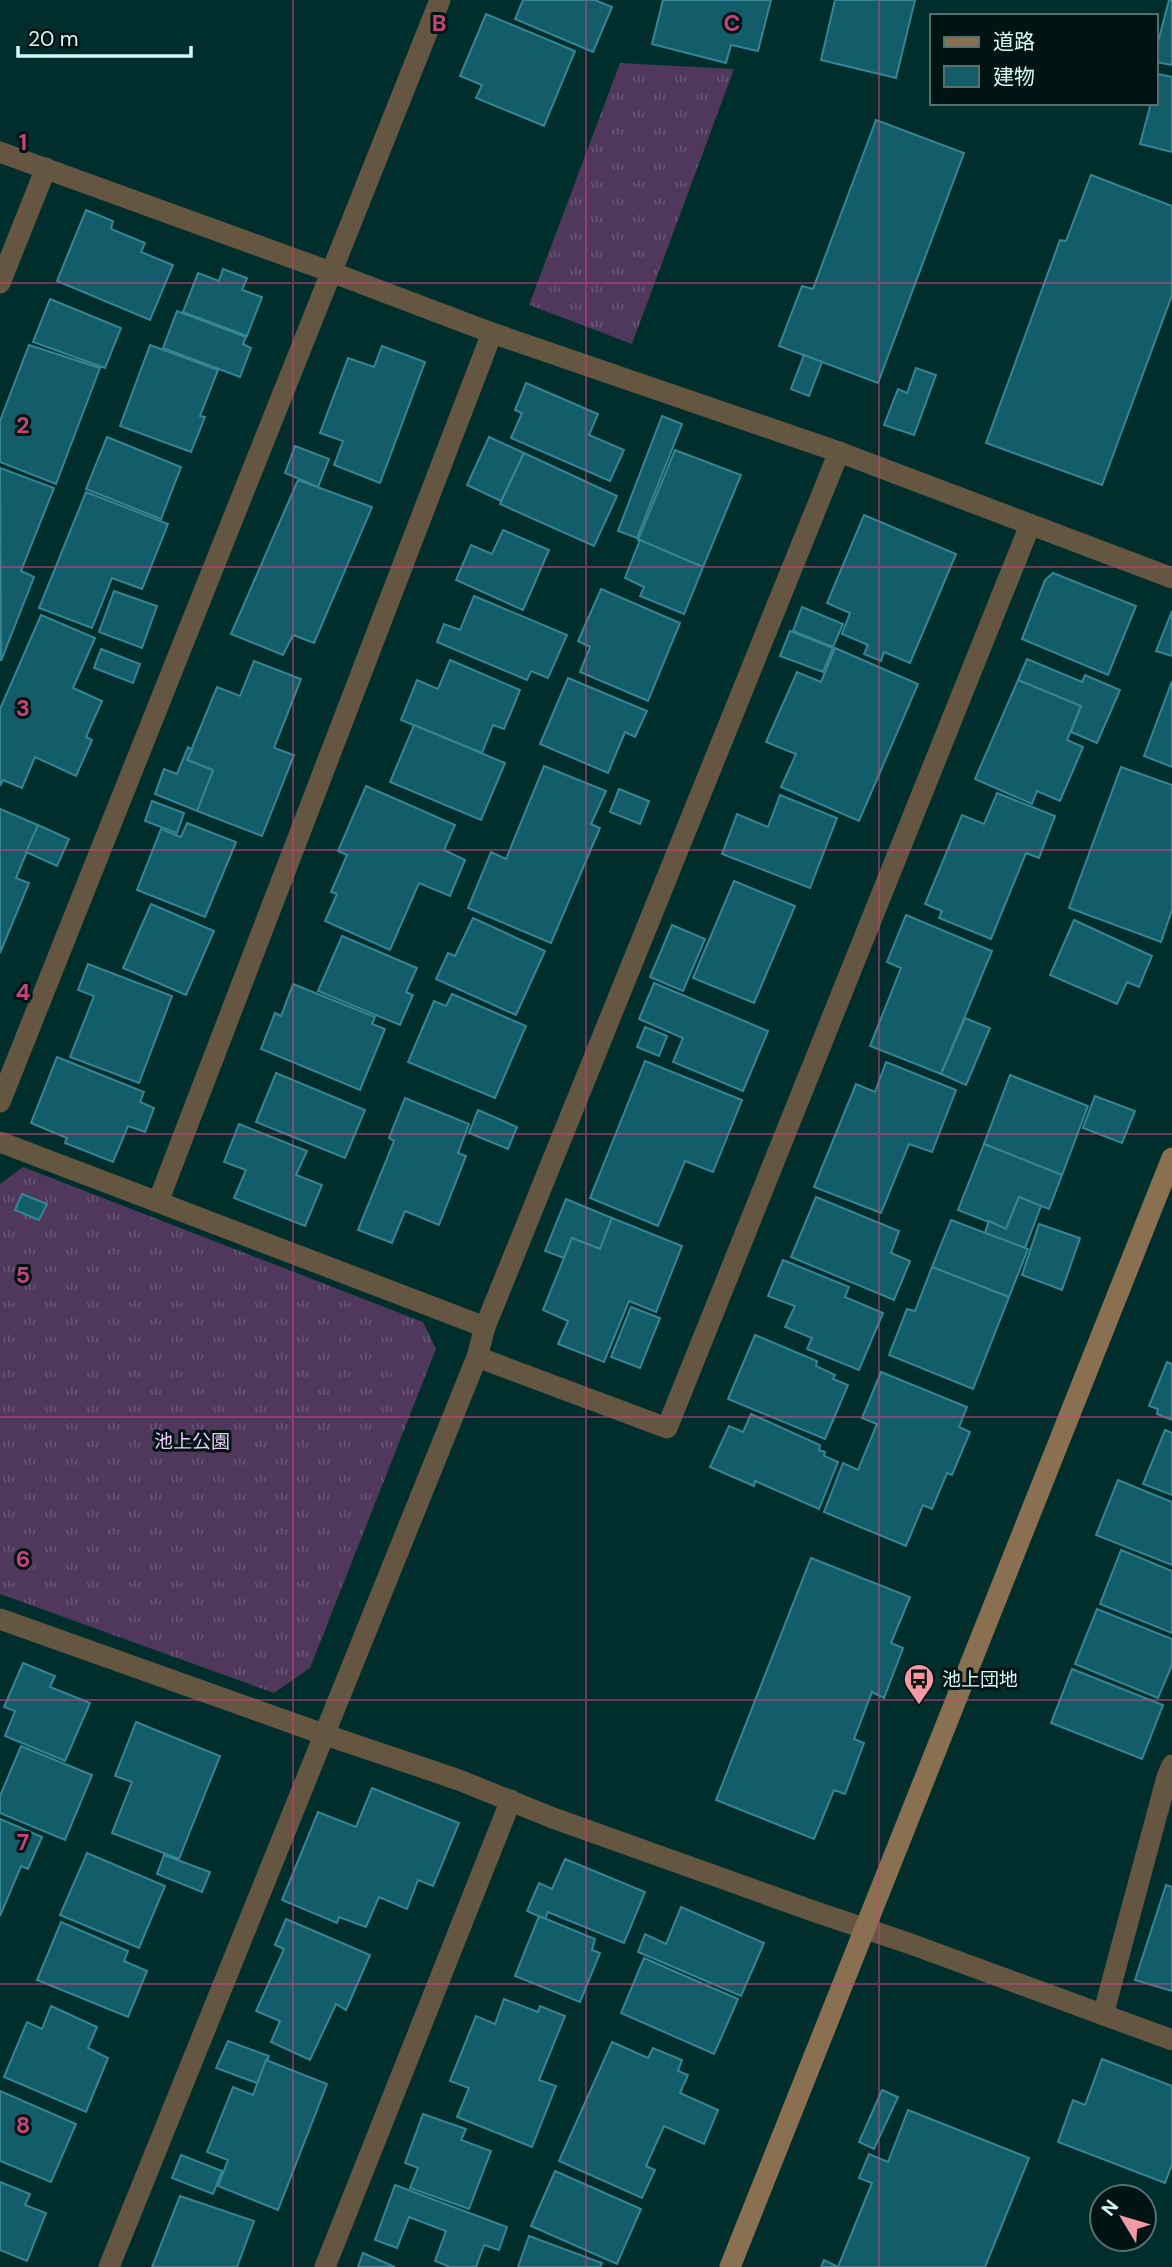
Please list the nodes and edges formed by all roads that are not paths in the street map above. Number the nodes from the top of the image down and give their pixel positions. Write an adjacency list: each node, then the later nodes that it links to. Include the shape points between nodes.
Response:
1 (440, 0): 4 (street)
2 (0, 152): 3 (street)
3 (46, 168): 4 (street); 5 (street)
4 (331, 272): 6 (street); 10 (street)
5 (0, 284)
6 (492, 333): 7 (street); 13 (street)
7 (839, 452): 8 (street); 14 (street)
8 (1030, 525): 9 (street); 15 (street, via 667,1428)
9 (1172, 578)
10 (0, 1102)
11 (0, 1142): 13 (street)
12 (1172, 1158): 20 (street)
13 (158, 1202): 14 (street)
14 (485, 1327): 15 (street)
15 (477, 1357): 17 (street)
16 (0, 1619): 17 (street)
17 (323, 1734): 19 (street); 23 (street)
18 (1172, 1765): 21 (street)
19 (511, 1800): 20 (street); 24 (street)
20 (865, 1929): 21 (street); 25 (street)
21 (1104, 2015): 22 (street)
22 (1172, 2040)
23 (109, 2267)
24 (325, 2267)
25 (730, 2267)

